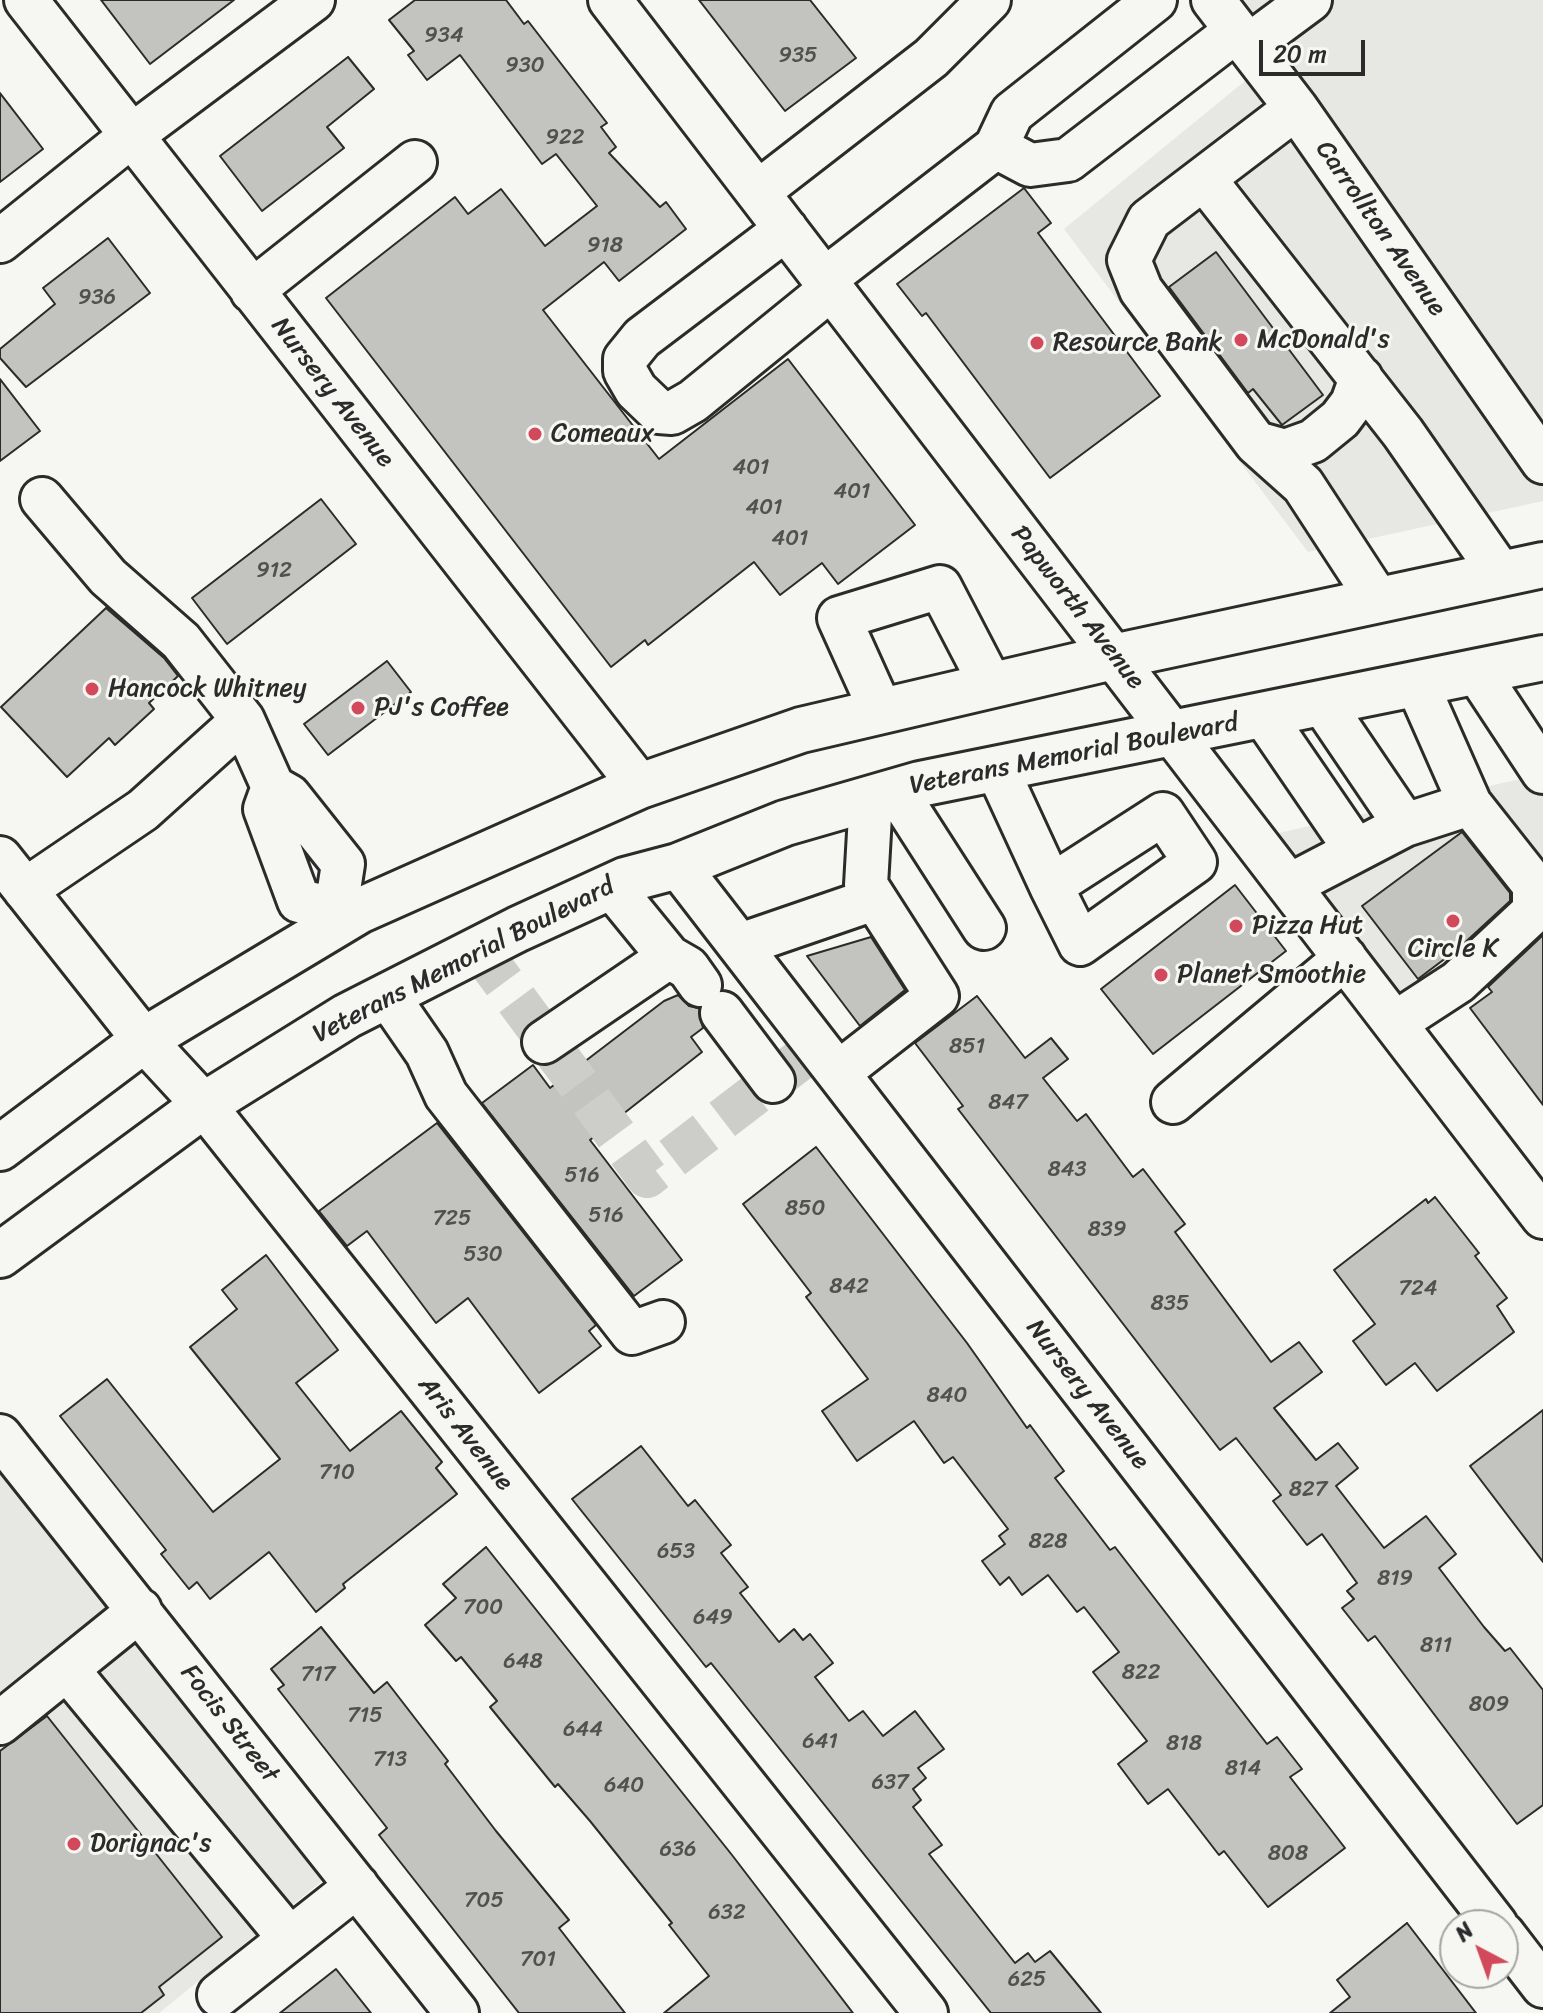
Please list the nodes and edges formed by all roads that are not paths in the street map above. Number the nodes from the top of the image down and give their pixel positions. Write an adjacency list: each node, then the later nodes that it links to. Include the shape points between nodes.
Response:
1 (26, 0): 9 (street, Nursery Avenue)
2 (313, 0): 9 (street)
3 (610, 0): 13 (street, Papworth Avenue)
4 (989, 0): 13 (street, via 931,58)
5 (1155, 0): 10 (street, via 1012,113)
6 (1310, 0): 7 (street)
7 (1233, 25): 8 (street, Carrollton Avenue); 10 (street, via 1068,160 1030,165)
8 (1296, 108): 12 (street); 20 (street, Carrollton Avenue)
9 (131, 136): 15 (street); 17 (street, Nursery Avenue)
10 (996, 147): 16 (street)
11 (415, 162): 17 (street)
12 (1205, 180): 18 (street); 19 (street, via 1149,220 1129,260 1141,290)
13 (758, 192): 14 (street, Papworth Avenue)
14 (786, 229): 16 (street, Papworth Avenue); 16 (street, via 642,338 625,359 625,371 636,390 659,412 672,413 693,401)
15 (0, 241)
16 (828, 283): 24 (street, Papworth Avenue)
17 (252, 291): 36 (street, Nursery Avenue)
18 (1361, 378): 19 (street, via 1340,419 1313,441 1285,451); 22 (street)
19 (1256, 443): 23 (street, via 1303,485)
20 (1543, 462)
21 (42, 499): 32 (street, via 108,577 181,641)
22 (1522, 570): 23 (main road)
23 (1378, 600): 24 (main road)
24 (1113, 657): 28 (main road); 33 (street, Papworth Avenue)
25 (1543, 658): 26 (main road, Veterans Memorial Boulevard)
26 (1477, 672): 27 (main road, Veterans Memorial Boulevard); 35 (street)
27 (1417, 684): 29 (main road, Veterans Memorial Boulevard); 38 (street)
28 (991, 685): 30 (main road); 30 (street, via 940,587 839,618)
29 (1323, 704): 31 (main road, Veterans Memorial Boulevard); 40 (street)
30 (881, 711): 36 (main road, via 801,730)
31 (1264, 716): 33 (main road, Veterans Memorial Boulevard); 42 (street)
32 (243, 720): 44 (street, via 143,810); 49 (street, via 273,787 289,796 343,864)
33 (1175, 734): 34 (main road, Veterans Memorial Boulevard); 39 (street, Papworth Avenue)
34 (997, 769): 37 (main road, Veterans Memorial Boulevard); 47 (street)
35 (1543, 772)
36 (640, 786): 49 (main road)
37 (884, 795): 43 (main road, Veterans Memorial Boulevard, via 785,823); 48 (street, via 865,875); 50 (street)
38 (1470, 804): 40 (street); 55 (street, via 1534,885 1534,911 1458,982)
39 (1235, 813): 41 (street); 45 (street, Papworth Avenue)
40 (1405, 825): 42 (street)
41 (1187, 849): 47 (street, via 1163,814); 47 (street, via 1195,862 1080,944)
42 (1355, 849): 45 (street)
43 (678, 866): 46 (main road, Veterans Memorial Boulevard); 51 (street, Nursery Avenue)
44 (12, 874): 56 (street, Aris Avenue)
45 (1290, 885): 53 (street, Papworth Avenue)
46 (611, 886): 52 (street); 54 (main road, Veterans Memorial Boulevard)
47 (1051, 886)
48 (874, 899): 51 (street); 58 (street, via 937,996)
49 (340, 915): 56 (main road)
50 (984, 928)
51 (740, 945): 58 (street, Nursery Avenue)
52 (669, 957): 57 (street); 59 (street, via 688,968)
53 (1345, 958): 55 (street, Papworth Avenue); 60 (street)
54 (387, 995): 61 (main road, Veterans Memorial Boulevard); 65 (street, via 427,1053 446,1095 632,1333)
55 (1395, 1023): 63 (street, Papworth Avenue)
56 (144, 1040): 61 (street, Aris Avenue); 62 (main road)
57 (544, 1042)
58 (838, 1073): 71 (street, Nursery Avenue)
59 (773, 1081)
60 (1173, 1102)
61 (204, 1105): 64 (main road, Veterans Memorial Boulevard); 77 (street, Aris Avenue)
62 (0, 1148)
63 (1543, 1217)
64 (0, 1255)
65 (663, 1322)
66 (0, 1436): 67 (street, Focis Street)
67 (140, 1610): 68 (street); 70 (street, Focis Street)
68 (67, 1669): 69 (street); 72 (street)
69 (0, 1723)
70 (357, 1886): 72 (street); 76 (street, Focis Street)
71 (1484, 1909)
72 (290, 1939): 75 (street)
73 (1519, 1955): 74 (street)
74 (1543, 1986)
75 (219, 1995)
76 (457, 2013)
77 (926, 2013)

